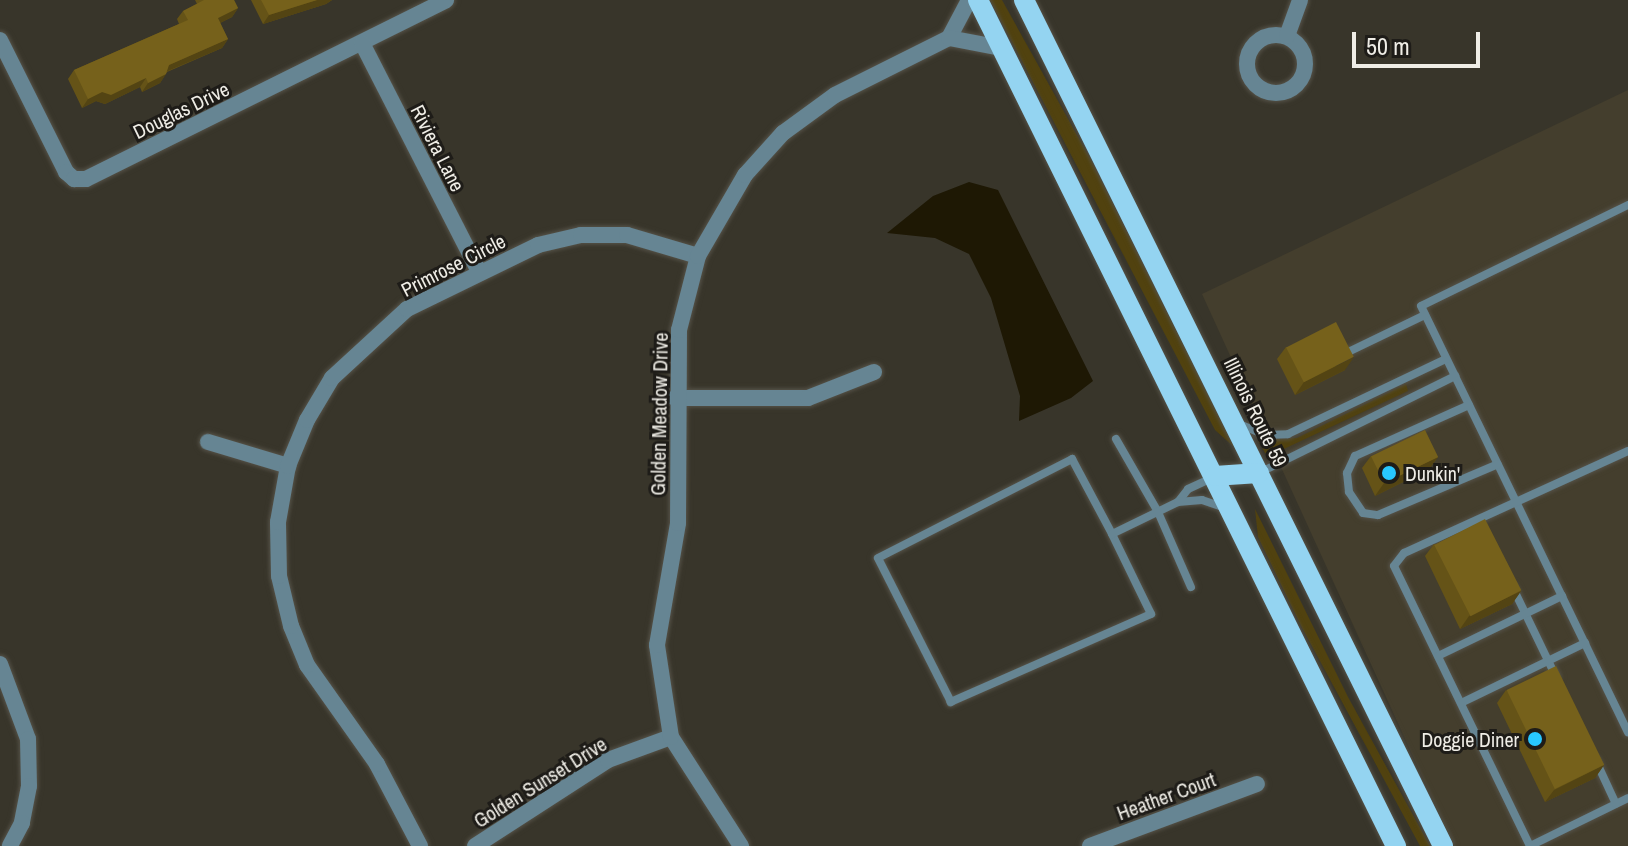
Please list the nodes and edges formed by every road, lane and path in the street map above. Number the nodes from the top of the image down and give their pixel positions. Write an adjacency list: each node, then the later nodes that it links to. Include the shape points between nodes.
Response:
1 (446, 0): 9 (street, Douglas Drive)
2 (969, 0): 7 (street)
3 (978, 0): 10 (main road)
4 (1024, 0): 21 (main road, Illinois Route 59)
5 (1300, 0): 6 (street)
6 (1287, 36)
7 (949, 38): 10 (street); 12 (street, Golden Meadow Drive, via 835,95 783,133 730,196)
8 (0, 40): 9 (street, Douglas Drive, via 57,157 74,179 86,179)
9 (362, 43): 13 (street, Riviera Lane)
10 (1002, 48): 28 (main road)
11 (1628, 205): 14 (lane, via 1421,306)
12 (698, 256): 13 (street, Primrose Circle, via 627,235 581,235 538,245); 19 (street, Golden Meadow Drive, via 679,330)
13 (479, 272): 26 (street, Primrose Circle, via 407,309 361,346 332,378)
14 (1425, 315): 15 (lane); 16 (lane)
15 (1344, 354)
16 (1446, 359): 18 (lane); 21 (lane, via 1288,434 1265,435)
17 (874, 372): 19 (street, via 808,398)
18 (1455, 376): 20 (lane); 27 (lane)
19 (675, 398): 47 (street, Golden Meadow Drive, via 678,523 657,645)
20 (1469, 405): 25 (lane); 25 (lane, via 1355,456 1347,473 1349,492 1363,513 1378,515)
21 (1234, 422): 27 (main road, Illinois Route 59)
22 (1116, 439): 32 (lane)
23 (208, 442): 26 (street)
24 (1628, 451): 30 (lane)
25 (1498, 464): 30 (lane)
26 (288, 466): 53 (street, Primrose Circle, via 278,522 279,576 291,626 307,665 377,764)
27 (1259, 473): 28 (main road); 58 (main road, Illinois Route 59)
28 (1215, 476): 29 (lane, via 1188,489); 31 (main road)
29 (1178, 502): 31 (lane, via 1202,500); 32 (lane)
30 (1518, 505): 33 (lane); 38 (lane)
31 (1232, 511): 57 (main road)
32 (1158, 512): 35 (lane); 37 (lane)
33 (1480, 518): 34 (lane); 41 (lane, via 1404,553 1394,566)
34 (1486, 531)
35 (1112, 534): 35 (lane, via 1072,459 878,558 951,702 1151,614)
36 (1506, 572): 39 (lane)
37 (1191, 587)
38 (1562, 596): 39 (lane); 40 (lane)
39 (1525, 613): 41 (lane); 42 (lane)
40 (1585, 643): 42 (lane); 46 (lane)
41 (1438, 656): 45 (lane)
42 (1548, 661): 44 (lane); 45 (lane)
43 (0, 664): 52 (street, via 28,739 29,786)
44 (1562, 689)
45 (1461, 703): 51 (lane, via 1530,846)
46 (1628, 732)
47 (671, 737): 54 (street, Golden Sunset Drive, via 608,760); 55 (street, Golden Meadow Drive)
48 (1589, 747): 51 (lane)
49 (1257, 784): 56 (street, Heather Court)
50 (1628, 798): 51 (lane)
51 (1616, 804)
52 (10, 846)
53 (420, 846)
54 (475, 846)
55 (741, 846)
56 (1090, 846)
57 (1396, 846)
58 (1443, 846)

